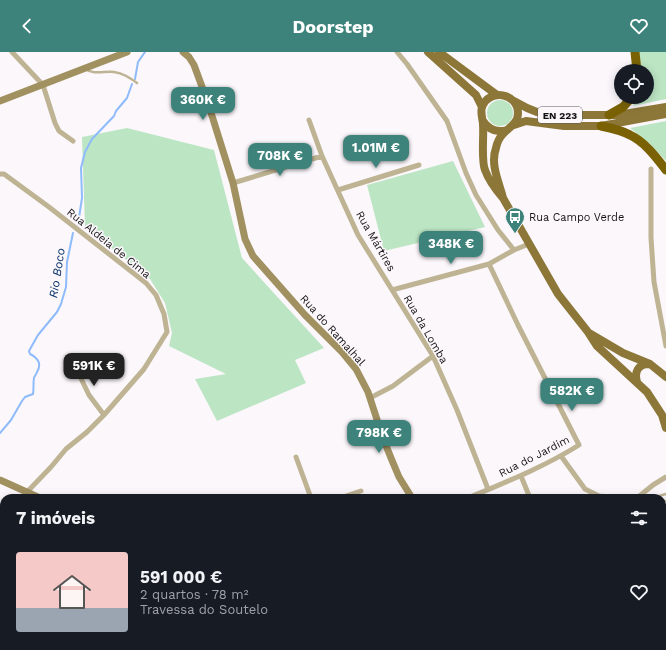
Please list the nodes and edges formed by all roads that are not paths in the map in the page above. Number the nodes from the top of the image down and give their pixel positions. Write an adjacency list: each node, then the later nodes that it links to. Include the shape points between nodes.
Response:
1 (127, 52): 9 (street)
2 (183, 52): 30 (street, Rua do Ramalhal, via 189,57 197,74)
3 (397, 52): 34 (street, via 447,121 476,195)
4 (428, 52): 16 (main road, via 476,95)
5 (439, 52): 12 (main road, EN 223)
6 (635, 52): 8 (highway)
7 (15, 53): 11 (street)
8 (636, 64)
9 (85, 69): 10 (lane, via 93,73 119,73); 11 (street)
10 (137, 83)
11 (43, 85): 13 (street); 24 (street, via 59,131)
12 (497, 95): 14 (main road, EN 223, via 509,97); 16 (main road, via 488,99)
13 (0, 101)
14 (513, 101): 19 (main road, EN 223, via 532,110 554,115); 23 (main road, via 518,111 516,121)
15 (626, 104): 19 (highway)
16 (482, 107): 21 (main road)
17 (666, 107): 19 (main road, EN 223)
18 (666, 114): 22 (main road, EN 223)
19 (609, 115)
20 (309, 120): 25 (street, Rua Mártires)
21 (483, 121): 23 (main road, EN 223, via 491,129 502,131); 32 (main road, via 484,169 492,186)
22 (601, 126): 23 (main road, EN 223, via 564,126 526,121); 28 (highway, via 620,130 632,136 655,156)
23 (511, 127): 32 (main road, via 502,135 494,156)
24 (73, 141)
25 (322, 156): 30 (street); 31 (street, Rua Mártires)
26 (419, 165): 31 (street)
27 (651, 169): 38 (street, via 654,282)
28 (666, 170)
29 (0, 174): 47 (street, Rua Aldeia de Cima, via 4,174 49,207 146,283 156,295 164,314 166,332 144,369)
30 (233, 183): 44 (street, Rua do Ramalhal, via 246,239 253,256 349,360 363,381)
31 (338, 190): 36 (street, Rua Mártires, via 358,235)
32 (503, 198): 33 (main road)
33 (529, 244): 34 (street, Rua da Lomba); 37 (main road, via 558,294)
34 (514, 250): 35 (street, Rua da Lomba)
35 (489, 264): 36 (street, Rua da Lomba); 49 (street, Rua do Jardim, via 579,445)
36 (392, 290): 39 (street, Rua da Lomba)
37 (588, 332): 41 (main road, via 623,353); 43 (main road, via 597,346)
38 (666, 346)
39 (433, 356): 44 (street, via 393,386); 54 (street, Rua da Lomba)
40 (74, 364): 47 (street, via 89,395)
41 (650, 364): 42 (main road); 43 (main road, via 639,366 636,372)
42 (664, 373)
43 (637, 382): 45 (main road)
44 (370, 398): 60 (street, Rua do Ramalhal, via 391,458)
45 (655, 404): 46 (main road); 48 (main road)
46 (666, 406)
47 (104, 415): 56 (street, Rua Aldeia de Cima, via 66,449)
48 (666, 428)
49 (562, 456): 51 (street, Rua do Jardim); 63 (street, via 585,489)
50 (296, 457): 58 (street)
51 (521, 476): 54 (street, Rua do Jardim); 62 (street)
52 (666, 477): 64 (street)
53 (0, 480): 56 (street)
54 (488, 489): 61 (street, Rua do Jardim)
55 (361, 491): 59 (street)
56 (27, 492): 57 (street)
57 (31, 494)
58 (310, 494)
59 (352, 494)
60 (410, 494)
61 (477, 494)
62 (528, 494)
63 (593, 494)
64 (641, 494)

